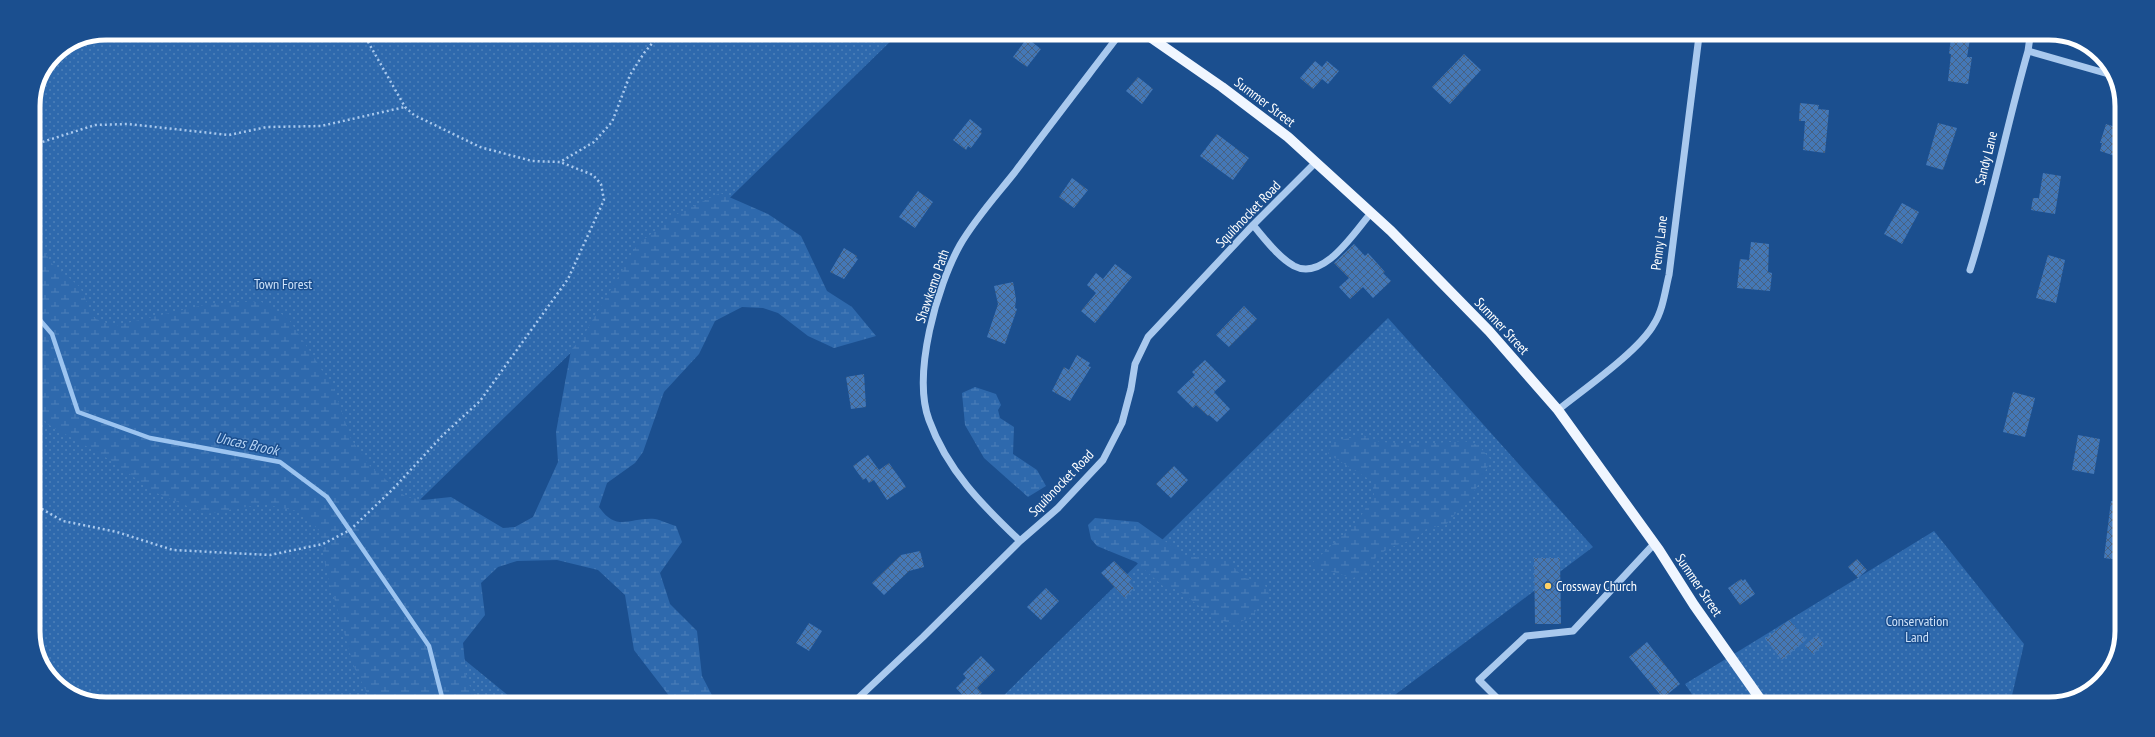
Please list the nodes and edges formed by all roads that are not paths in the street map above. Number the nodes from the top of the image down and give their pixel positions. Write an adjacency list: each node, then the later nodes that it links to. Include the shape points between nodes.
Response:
1 (1115, 40): 12 (street, Shawkemo Path, via 960,245 941,292 925,350 924,387 928,418 942,452 984,508)
2 (1154, 40): 7 (main road, Summer Street, via 1222,87 1288,137)
3 (1698, 40): 11 (street, Penny Lane, via 1669,275 1663,301 1654,324 1640,343)
4 (2030, 40): 5 (street, Sandy Lane)
5 (2028, 51): 6 (street); 10 (street, Sandy Lane)
6 (2106, 73)
7 (1316, 162): 8 (main road, Summer Street); 9 (street, Squibnocket Road)
8 (1371, 212): 9 (street, via 1328,261 1315,269 1294,266 1268,243); 11 (main road, Summer Street, via 1489,331)
9 (1253, 225): 12 (street, Squibnocket Road, via 1148,337 1135,364 1122,423 1103,460 1058,508)
10 (1970, 270)
11 (1558, 410): 13 (main road, Summer Street)
12 (1020, 541): 14 (street, Squibnocket Road)
13 (1654, 544): 15 (street, via 1573,631 1526,636 1479,680); 16 (main road, Summer Street)
14 (859, 697)
15 (1496, 697)
16 (1760, 697)

